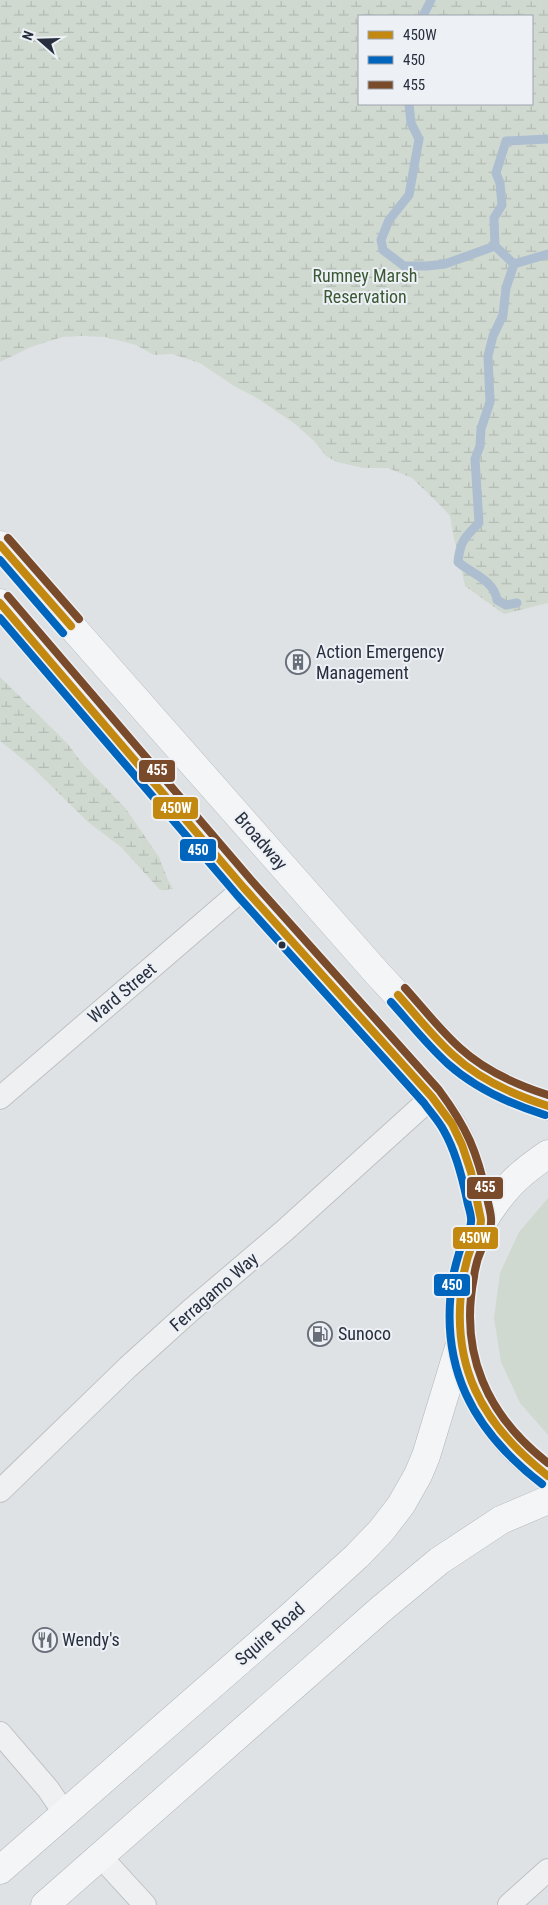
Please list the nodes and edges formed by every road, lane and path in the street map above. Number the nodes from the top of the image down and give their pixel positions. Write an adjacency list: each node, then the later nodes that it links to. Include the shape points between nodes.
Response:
1 (0, 545): 6 (main road, Broadway, via 454,1056 480,1075)
2 (0, 603): 3 (main road)
3 (244, 888): 4 (main road); 5 (street, Ward Street)
4 (432, 1096): 8 (main road, via 454,1128 465,1154); 11 (street, Ferragamo Way, via 128,1367)
5 (0, 1098)
6 (548, 1106)
7 (548, 1154): 8 (main road, via 510,1185)
8 (482, 1225): 9 (main road, via 462,1282 459,1301)
9 (461, 1341): 10 (main road, via 473,1388 484,1410 514,1449); 14 (main road, Squire Road, via 426,1456 410,1490 390,1519 357,1556)
10 (548, 1476)
11 (0, 1491)
12 (548, 1500): 15 (main road, via 501,1520 439,1561)
13 (0, 1733): 14 (street)
14 (65, 1814): 16 (main road, Squire Road)
15 (101, 1857): 18 (main road); 19 (street)
16 (0, 1870)
17 (548, 1870): 20 (street)
18 (45, 1905)
19 (145, 1905)
20 (509, 1905)

